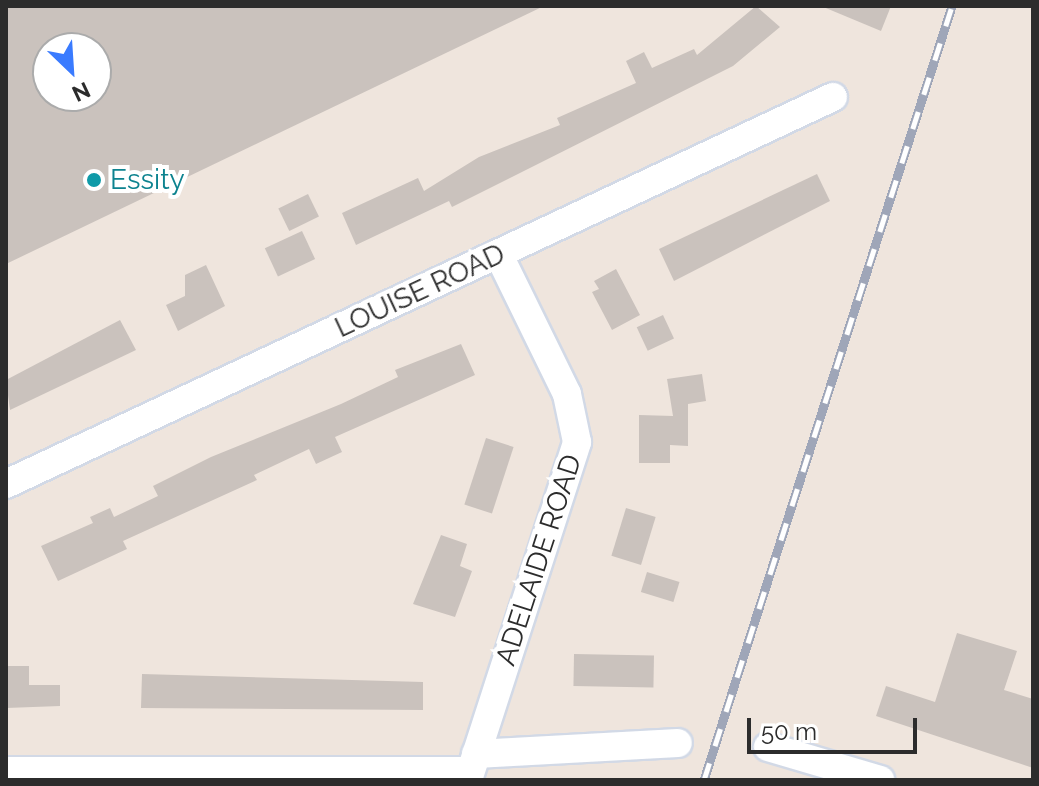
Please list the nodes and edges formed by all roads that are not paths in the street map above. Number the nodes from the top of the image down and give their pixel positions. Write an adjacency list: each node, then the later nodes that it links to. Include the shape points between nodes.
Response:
1 (833, 97): 2 (street, LOUISE ROAD)
2 (499, 255): 3 (street, LOUISE ROAD); 6 (street, ADELAIDE ROAD, via 567,394 577,442)
3 (6, 484)
4 (678, 743): 6 (street)
5 (768, 747): 8 (street)
6 (471, 769): 7 (street)
7 (6, 771)
8 (880, 780)

